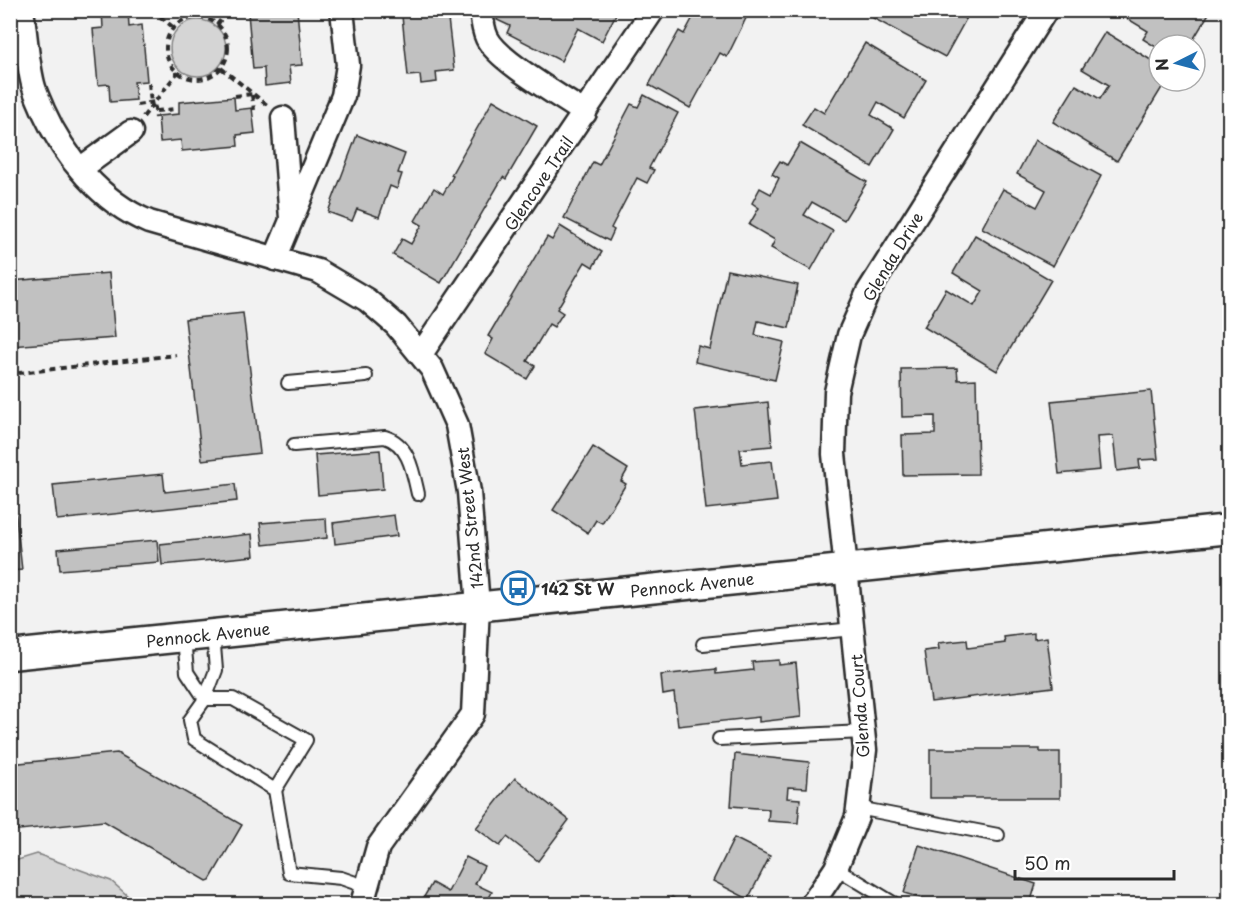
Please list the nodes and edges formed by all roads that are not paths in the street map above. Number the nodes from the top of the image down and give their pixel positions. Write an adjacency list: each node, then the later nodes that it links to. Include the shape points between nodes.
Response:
1 (22, 10): 9 (street, 142nd Street West, via 33,86 54,134)
2 (342, 10): 10 (street, via 348,65 343,96)
3 (481, 10): 7 (street, via 487,38 501,56)
4 (653, 10): 7 (street, Glencove Trail)
5 (1046, 10): 18 (street, Glenda Drive, via 868,292 849,335 836,392 834,454)
6 (276, 112): 10 (street)
7 (585, 113): 12 (street, Glencove Trail)
8 (137, 125): 9 (street)
9 (80, 169): 11 (street, 142nd Street West, via 132,215)
10 (291, 222): 11 (street)
11 (275, 260): 12 (street, 142nd Street West, via 318,271 368,300)
12 (421, 354): 19 (street, 142nd Street West, via 447,400 461,441)
13 (366, 376): 14 (lane)
14 (288, 383)
15 (294, 445): 16 (lane, via 385,437 396,440 406,455)
16 (418, 494)
17 (1230, 529): 18 (street, Pennock Avenue)
18 (847, 568): 19 (street, Pennock Avenue); 20 (street, Glenda Court)
19 (478, 606): 21 (street, Pennock Avenue); 32 (street, 142nd Street West, via 473,714 378,847)
20 (853, 629): 23 (lane); 26 (street, Glenda Court)
21 (213, 634): 22 (street, Pennock Avenue); 25 (lane, via 216,670)
22 (184, 637): 24 (street, Pennock Avenue); 25 (lane, via 187,672)
23 (703, 644)
24 (10, 655)
25 (205, 699): 28 (lane, via 190,720 194,739); 28 (lane, via 233,699 306,740)
26 (863, 732): 27 (lane); 29 (street, Glenda Court, via 865,750)
27 (719, 739)
28 (275, 790): 32 (lane, via 289,873 341,878)
29 (858, 808): 30 (lane); 31 (street, Glenda Court)
30 (998, 835)
31 (836, 868): 33 (street, Glenda Court); 34 (lane)
32 (364, 896)
33 (812, 904)
34 (895, 904)

